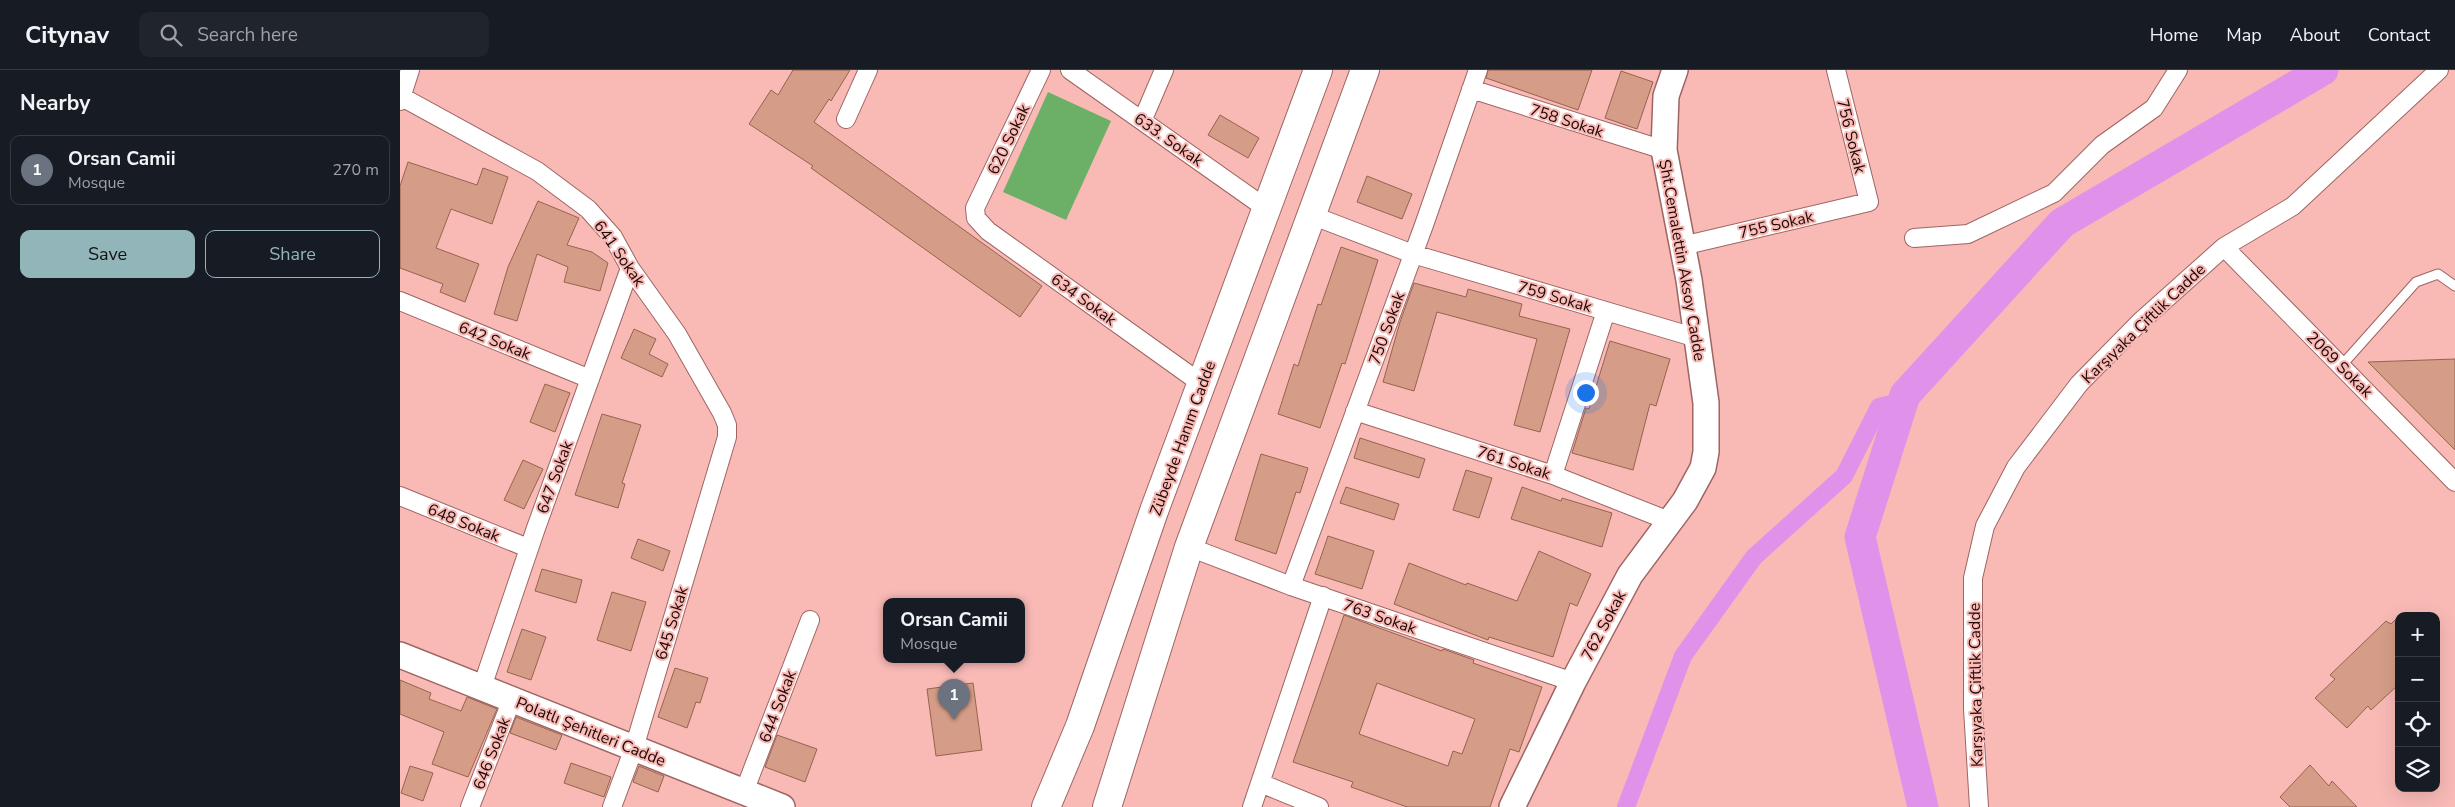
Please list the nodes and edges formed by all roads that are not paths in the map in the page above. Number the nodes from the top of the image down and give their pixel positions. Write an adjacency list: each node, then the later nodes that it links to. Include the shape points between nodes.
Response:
1 (410, 70): 14 (street)
2 (868, 70): 15 (street)
3 (1041, 70): 19 (street, 620 Sokak)
4 (1070, 70): 16 (street, 633. Sokak)
5 (1164, 70): 16 (street)
6 (1318, 70): 20 (highway, Zübeyde Hanım Cadde)
7 (1365, 70): 21 (highway)
8 (1478, 70): 13 (street, 750 Sokak)
9 (1675, 70): 17 (street, Şht.Cemalettin Aksoy Cadde, via 1666,96)
10 (1836, 70): 18 (street, 756 Sokak)
11 (2178, 70): 22 (street, via 2154,108 2102,145 2054,193 1968,234)
12 (2439, 70): 24 (street, Karşıyaka Çiftlik Cadde, via 2294,206)
13 (1471, 89): 17 (street, 758 Sokak); 25 (street, 750 Sokak)
14 (400, 98): 26 (street, 641 Sokak, via 537,171 588,209 612,238)
15 (846, 119)
16 (1143, 119): 20 (street, 633. Sokak)
17 (1664, 150): 23 (street, Şht.Cemalettin Aksoy Cadde)
18 (1869, 202): 23 (street, 755 Sokak)
19 (975, 208): 33 (street, 634 Sokak, via 976,218 988,231)
20 (1267, 209): 33 (highway, Zübeyde Hanım Cadde)
21 (1311, 215): 25 (street, 759 Sokak); 41 (highway)
22 (1914, 238)
23 (1682, 246): 30 (street, Şht.Cemalettin Aksoy Cadde)
24 (2224, 247): 31 (street, 2069 Sokak); 60 (street, Karşıyaka Çiftlik Cadde, via 2140,322 2079,384 2016,467 1984,526 1973,578 1972,709)
25 (1413, 254): 29 (street, 759 Sokak); 34 (street, 750 Sokak)
26 (630, 268): 32 (street, 647 Sokak); 35 (street, 641 Sokak, via 677,334 722,413)
27 (2455, 286): 31 (lane, via 2438,274 2416,282)
28 (400, 301): 32 (street, 642 Sokak)
29 (1606, 311): 30 (street, 759 Sokak); 37 (street)
30 (1697, 338): 36 (street, Şht.Cemalettin Aksoy Cadde, via 1706,403)
31 (2342, 365): 38 (street, 2069 Sokak)
32 (590, 379): 42 (street, 647 Sokak)
33 (1202, 384): 55 (highway, Zübeyde Hanım Cadde, via 1154,511 1080,726)
34 (1355, 411): 37 (street, 761 Sokak); 43 (street, 750 Sokak)
35 (727, 437): 50 (street, 645 Sokak)
36 (1706, 452): 40 (street, 762 Sokak, via 1703,468)
37 (1553, 475): 40 (street, 761 Sokak)
38 (2455, 482)
39 (400, 496): 42 (street, 648 Sokak)
40 (1669, 521): 47 (street, 762 Sokak, via 1630,575)
41 (1189, 547): 43 (street, 763 Sokak); 56 (highway)
42 (528, 548): 48 (street, 647 Sokak)
43 (1291, 586): 44 (street, 763 Sokak)
44 (1323, 596): 47 (street, 763 Sokak); 51 (street)
45 (810, 620): 52 (street, 644 Sokak)
46 (400, 655): 48 (street, Polatlı Şehitleri Cadde)
47 (1573, 682): 59 (street, 762 Sokak)
48 (482, 687): 49 (street, Polatlı Şehitleri Cadde)
49 (512, 699): 50 (street, Polatlı Şehitleri Cadde); 53 (street, 646 Sokak)
50 (634, 748): 52 (street, Polatlı Şehitleri Cadde); 54 (street, 645 Sokak)
51 (1260, 784): 57 (street); 58 (street)
52 (764, 802)
53 (470, 807)
54 (612, 807)
55 (1046, 807)
56 (1107, 807)
57 (1252, 807)
58 (1319, 807)
59 (1512, 807)
60 (1979, 807)

